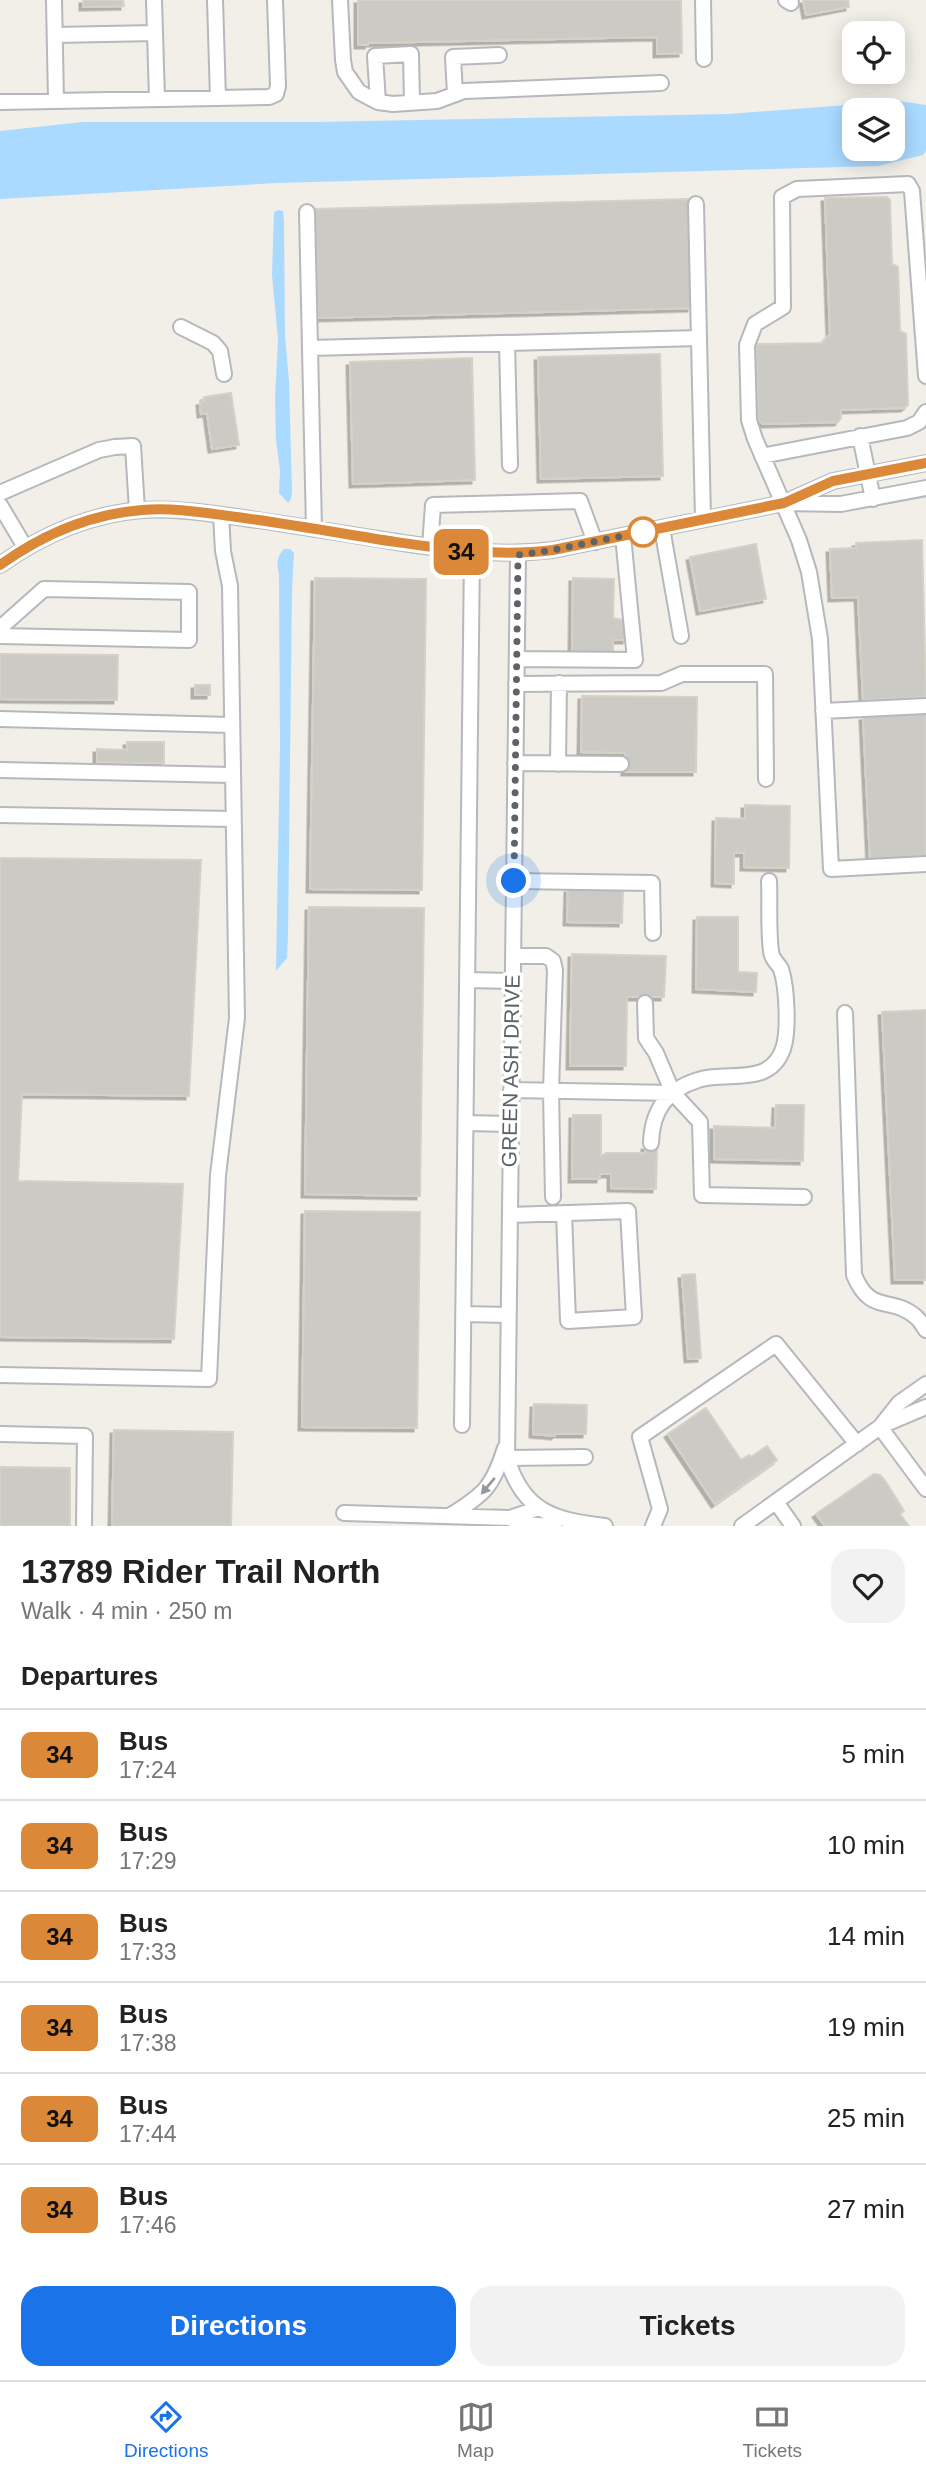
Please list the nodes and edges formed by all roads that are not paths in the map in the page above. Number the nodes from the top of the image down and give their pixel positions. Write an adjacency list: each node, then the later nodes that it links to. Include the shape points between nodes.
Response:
1 (54, 0): 8 (street)
2 (153, 0): 7 (street)
3 (215, 0): 13 (street)
4 (275, 0): 13 (street, via 276,94)
5 (340, 0): 17 (street, via 345,72 359,92)
6 (703, 0): 10 (street)
7 (155, 33): 8 (street); 14 (street)
8 (55, 35): 15 (street)
9 (499, 55): 12 (street, via 453,57)
10 (704, 59)
11 (661, 83): 12 (street)
12 (455, 94): 18 (street, via 437,102)
13 (218, 98): 14 (street)
14 (157, 99): 15 (street)
15 (57, 101): 16 (street)
16 (0, 102)
17 (378, 102): 18 (street); 18 (street, via 375,56 411,54)
18 (412, 103)
19 (696, 204): 22 (street)
20 (307, 212): 24 (street)
21 (181, 327): 25 (street, via 213,343 220,351)
22 (699, 338): 23 (street); 40 (street)
23 (507, 342): 24 (street); 31 (street)
24 (310, 348): 42 (street)
25 (224, 374)
26 (926, 376): 29 (street, via 908,184 797,189 782,197 783,307 755,324 747,345 749,420)
27 (926, 412): 28 (street, via 907,428)
28 (860, 436): 29 (street); 32 (street)
29 (762, 456): 36 (street)
30 (926, 463): 32 (street)
31 (510, 466)
32 (868, 475): 35 (street); 36 (street, via 833,481)
33 (926, 488): 35 (street)
34 (0, 493): 38 (street, via 99,450 133,446)
35 (873, 499): 36 (street, via 841,504)
36 (784, 503): 40 (street); 57 (street, via 809,572 820,639)
37 (0, 506): 45 (street)
38 (138, 510): 39 (street); 45 (street, via 84,521)
39 (221, 515): 42 (street); 59 (street, via 230,586)
40 (703, 519): 41 (street)
41 (662, 528): 43 (street); 52 (street)
42 (314, 529): 46 (street)
43 (623, 536): 44 (street); 53 (street, via 635,660)
44 (595, 542): 46 (street, via 580,501 433,505); 48 (street)
45 (25, 547): 49 (street)
46 (430, 547): 47 (street)
47 (472, 553): 48 (street); 73 (street)
48 (518, 555): 53 (street, GREEN ASH DRIVE)
49 (0, 565)
50 (0, 628): 51 (street, via 44,589 189,592 189,640)
51 (0, 636)
52 (681, 636)
53 (517, 659): 55 (street, GREEN ASH DRIVE)
54 (559, 683): 55 (street); 61 (street); 65 (street, via 661,683 681,674 765,674)
55 (516, 684): 60 (street, GREEN ASH DRIVE)
56 (926, 706): 57 (street)
57 (823, 711): 68 (street, via 831,869)
58 (0, 719): 59 (street)
59 (231, 725): 64 (street)
60 (515, 763): 61 (street); 69 (street, GREEN ASH DRIVE)
61 (558, 764): 62 (street)
62 (621, 764)
63 (0, 769): 64 (street)
64 (232, 775): 67 (street)
65 (766, 779)
66 (0, 815): 67 (street)
67 (233, 819): 90 (street, via 237,1018 218,1175 209,1380)
68 (926, 864)
69 (514, 881): 71 (street, via 652,883); 72 (street, GREEN ASH DRIVE)
70 (769, 881): 79 (street, via 771,955 780,969 785,994 783,1049 765,1071 699,1079)
71 (653, 933)
72 (513, 956): 74 (street, GREEN ASH DRIVE); 78 (street, via 546,956 553,961)
73 (468, 980): 74 (street); 80 (street)
74 (513, 981): 77 (street, GREEN ASH DRIVE)
75 (645, 1003): 79 (street, via 646,1038)
76 (845, 1013): 89 (street, via 854,1275 869,1298 909,1312)
77 (511, 1090): 78 (street); 81 (street, GREEN ASH DRIVE)
78 (551, 1091): 79 (street); 83 (street)
79 (673, 1093): 82 (street, via 655,1114); 84 (street, via 700,1122 702,1195)
80 (466, 1123): 81 (street); 87 (street)
81 (511, 1124): 86 (street, GREEN ASH DRIVE)
82 (651, 1143)
83 (553, 1197)
84 (804, 1198)
85 (564, 1213): 85 (street, via 628,1211 634,1317 568,1321); 86 (street)
86 (510, 1214): 88 (street, GREEN ASH DRIVE)
87 (463, 1314): 88 (street); 93 (street)
88 (508, 1315): 97 (street, GREEN ASH DRIVE)
89 (926, 1330)
90 (0, 1375)
91 (926, 1384): 94 (street, via 899,1403)
92 (926, 1407): 94 (street)
93 (462, 1425)
94 (880, 1427): 96 (street); 99 (street)
95 (0, 1434): 106 (street, via 85,1436)
96 (857, 1444): 100 (street); 108 (street, via 776,1344 640,1437 660,1509)
97 (507, 1451): 98 (street); 101 (street, GREEN ASH DRIVE, via 512,1473); 104 (street, one-way to 104, via 488,1487)
98 (585, 1457)
99 (926, 1489)
100 (776, 1502): 109 (street); 110 (street)
101 (539, 1508): 103 (street); 105 (street, GREEN ASH DRIVE)
102 (344, 1513): 104 (street)
103 (510, 1518): 104 (street); 105 (street, via 521,1524)
104 (451, 1520)
105 (566, 1525): 107 (street, GREEN ASH DRIVE)
106 (84, 1526)
107 (605, 1526)
108 (653, 1526)
109 (742, 1526)
110 (793, 1526)

